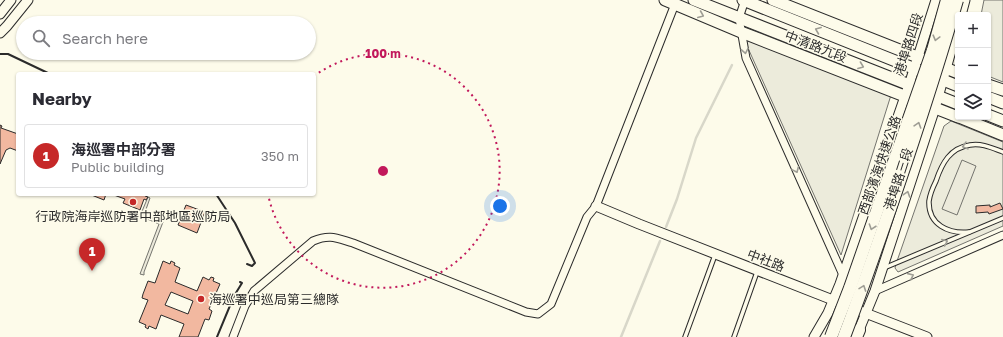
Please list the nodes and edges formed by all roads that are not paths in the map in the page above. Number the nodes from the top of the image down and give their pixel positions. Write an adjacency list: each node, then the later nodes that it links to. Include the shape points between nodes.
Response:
1 (11, 0): 12 (street)
2 (28, 0): 15 (street)
3 (694, 0): 14 (main road, 中清路九段)
4 (744, 0): 14 (street); 19 (main road, 中清路九段, one-way to 4)
5 (773, 0): 19 (main road, 中清路九段)
6 (936, 0): 19 (street, 港埠路四段)
7 (947, 0): 58 (highway, 西部濱海快速公路, one-way to 58, bridge, via 933,50)
8 (957, 0): 59 (highway, 西部濱海快速公路, one-way to 8, bridge, via 941,57)
9 (965, 0): 11 (street)
10 (670, 2): 17 (main road, 中清路九段, one-way to 17); 39 (street)
11 (962, 12)
12 (0, 14)
13 (0, 18): 15 (street)
14 (739, 18): 17 (street); 23 (main road, 中清路九段, one-way to 23)
15 (7, 26): 16 (street)
16 (0, 32)
17 (741, 32): 27 (main road, 中清路九段); 46 (street, one-way to 46, via 746,58)
18 (955, 36): 20 (street)
19 (916, 63): 20 (main road, 中清路九段); 22 (main road, 中清路九段); 23 (street, 港埠路四段)
20 (946, 68): 21 (main road, 中清路九段); 22 (street, 港埠路三段)
21 (955, 72)
22 (943, 80): 24 (main road, 中清路九段); 28 (street, 港埠路三段)
23 (909, 85): 27 (street, 港埠路四段); 28 (main road, 中清路九段)
24 (955, 85)
25 (991, 86): 26 (main road)
26 (1003, 90)
27 (905, 96): 32 (main road, 中清路九段); 46 (street, 港埠路三段)
28 (939, 96): 30 (main road, 中清路九段); 32 (street, 港埠路三段)
29 (991, 98): 31 (main road)
30 (955, 103)
31 (1003, 103)
32 (936, 108): 33 (main road, 中清路九段); 44 (street, 港埠路三段, one-way to 32)
33 (955, 115)
34 (991, 116): 36 (main road)
35 (966, 120): 37 (main road, 中清路九段)
36 (1003, 121)
37 (1003, 135)
38 (1003, 152): 41 (lane, one-way to 41, via 984,145 964,146 952,152 941,167 929,201 933,217 945,229 960,233)
39 (596, 206): 43 (street, 中社路); 52 (street, via 587,217 552,304 538,314 526,312 353,243 335,237 324,237 313,241 254,291)
40 (1003, 218): 41 (lane)
41 (969, 232): 44 (lane, one-way to 41)
42 (1003, 236): 47 (street, one-way to 42)
43 (716, 254): 45 (street, 中社路); 53 (lane)
44 (883, 268): 47 (street, 港埠路三段)
45 (757, 271): 48 (street, 中社路); 54 (lane)
46 (843, 275): 48 (street, 港埠路三段)
47 (874, 294): 50 (street, 港埠路三段)
48 (833, 300): 49 (street, 港埠路三段); 50 (street, 中社路)
49 (828, 313): 55 (street, 港埠路三段); 56 (street, 港埠路三段); 57 (street, 港埠路三段)
50 (866, 313): 51 (street, 港埠路三段); 60 (street, 中社路)
51 (857, 335)
52 (233, 337)
53 (685, 337)
54 (734, 337)
55 (814, 337)
56 (818, 337)
57 (822, 337)
58 (831, 337)
59 (844, 337)
60 (927, 337)

